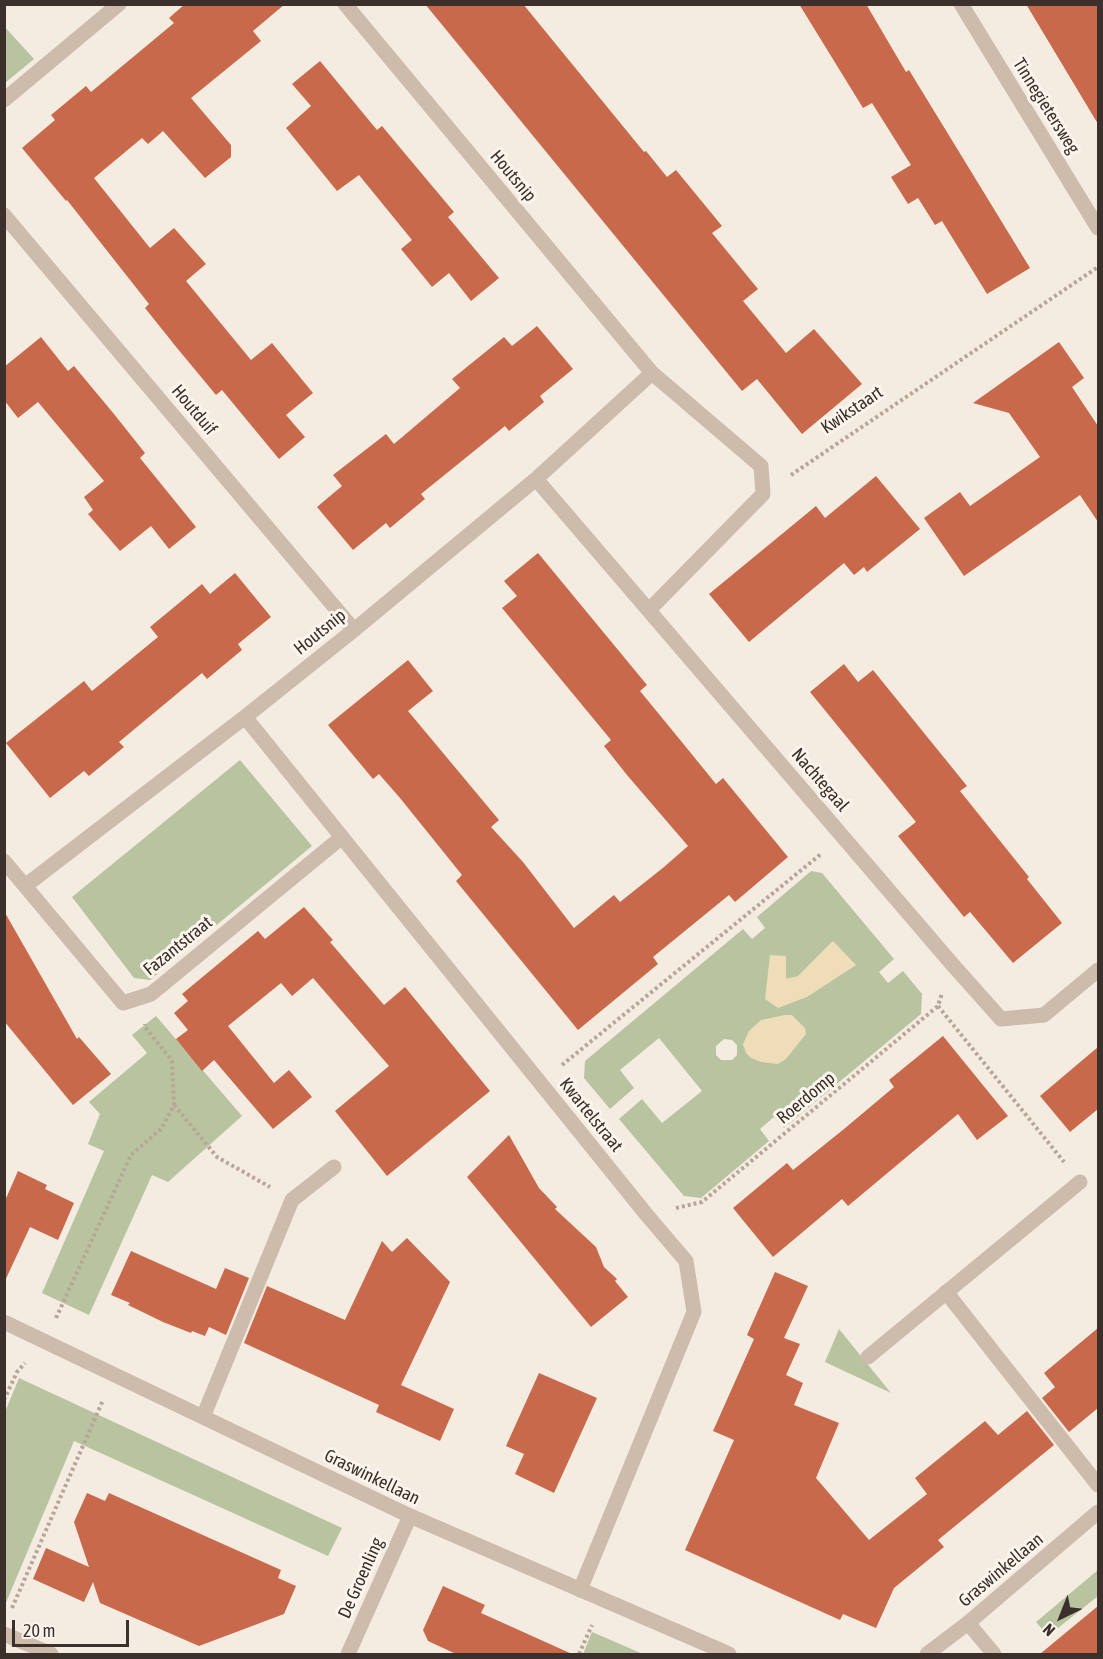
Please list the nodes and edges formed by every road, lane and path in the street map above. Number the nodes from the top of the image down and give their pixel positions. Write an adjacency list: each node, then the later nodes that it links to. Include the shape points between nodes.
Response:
1 (119, 4): 4 (street)
2 (345, 4): 8 (street, Houtsnip)
3 (960, 4): 6 (street, Tinnegietersweg)
4 (4, 100)
5 (4, 215): 12 (street, Houtduif)
6 (1098, 228)
7 (1098, 267): 10 (path, Kwikstaart)
8 (652, 373): 9 (street, Houtsnip); 10 (street, Houtsnip, via 761,465)
9 (536, 479): 11 (street, Nachtegaal); 12 (street, Houtsnip)
10 (763, 494): 11 (street)
11 (649, 610): 15 (street, Nachtegaal)
12 (354, 630): 13 (street, Houtsnip)
13 (245, 717): 14 (street, Kwartelstraat); 17 (street, Houtsnip)
14 (342, 837): 20 (street, Fazantstraat); 22 (street, Kwartelstraat)
15 (843, 837): 18 (street, Nachtegaal); 22 (path)
16 (4, 861): 17 (street)
17 (25, 886): 20 (street, Fazantstraat, via 123,1003)
18 (952, 964): 19 (street, Nachtegaal, via 1001,1019 1044,1015); 21 (path)
19 (1098, 970)
20 (151, 994): 23 (path, via 145,1027 172,1061)
21 (938, 1006): 25 (path); 27 (path, Roerdomp, via 702,1202)
22 (541, 1083): 27 (street, Kwartelstraat)
23 (174, 1105): 26 (path, via 217,1158); 30 (path, via 161,1129 130,1155)
24 (334, 1167): 26 (street)
25 (1080, 1182): 28 (street)
26 (292, 1200): 34 (street)
27 (646, 1214): 38 (street, Kwartelstraat, via 686,1261 694,1312)
28 (946, 1292): 31 (street); 35 (street)
29 (4, 1322): 30 (street, Graswinkellaan)
30 (45, 1341): 32 (street, Graswinkellaan); 33 (path, via 17,1372)
31 (868, 1357)
32 (114, 1374): 34 (street, Graswinkellaan); 39 (path)
33 (4, 1400)
34 (203, 1417): 37 (street, Graswinkellaan)
35 (1098, 1485)
36 (1098, 1512): 40 (street, Graswinkellaan)
37 (410, 1516): 38 (street, Graswinkellaan); 43 (street, De Groenling)
38 (580, 1590): 44 (street, Graswinkellaan)
39 (9, 1614)
40 (968, 1623): 45 (street, Graswinkellaan); 46 (street)
41 (4, 1634): 42 (street)
42 (51, 1654)
43 (348, 1654)
44 (729, 1654)
45 (927, 1654)
46 (994, 1654)

